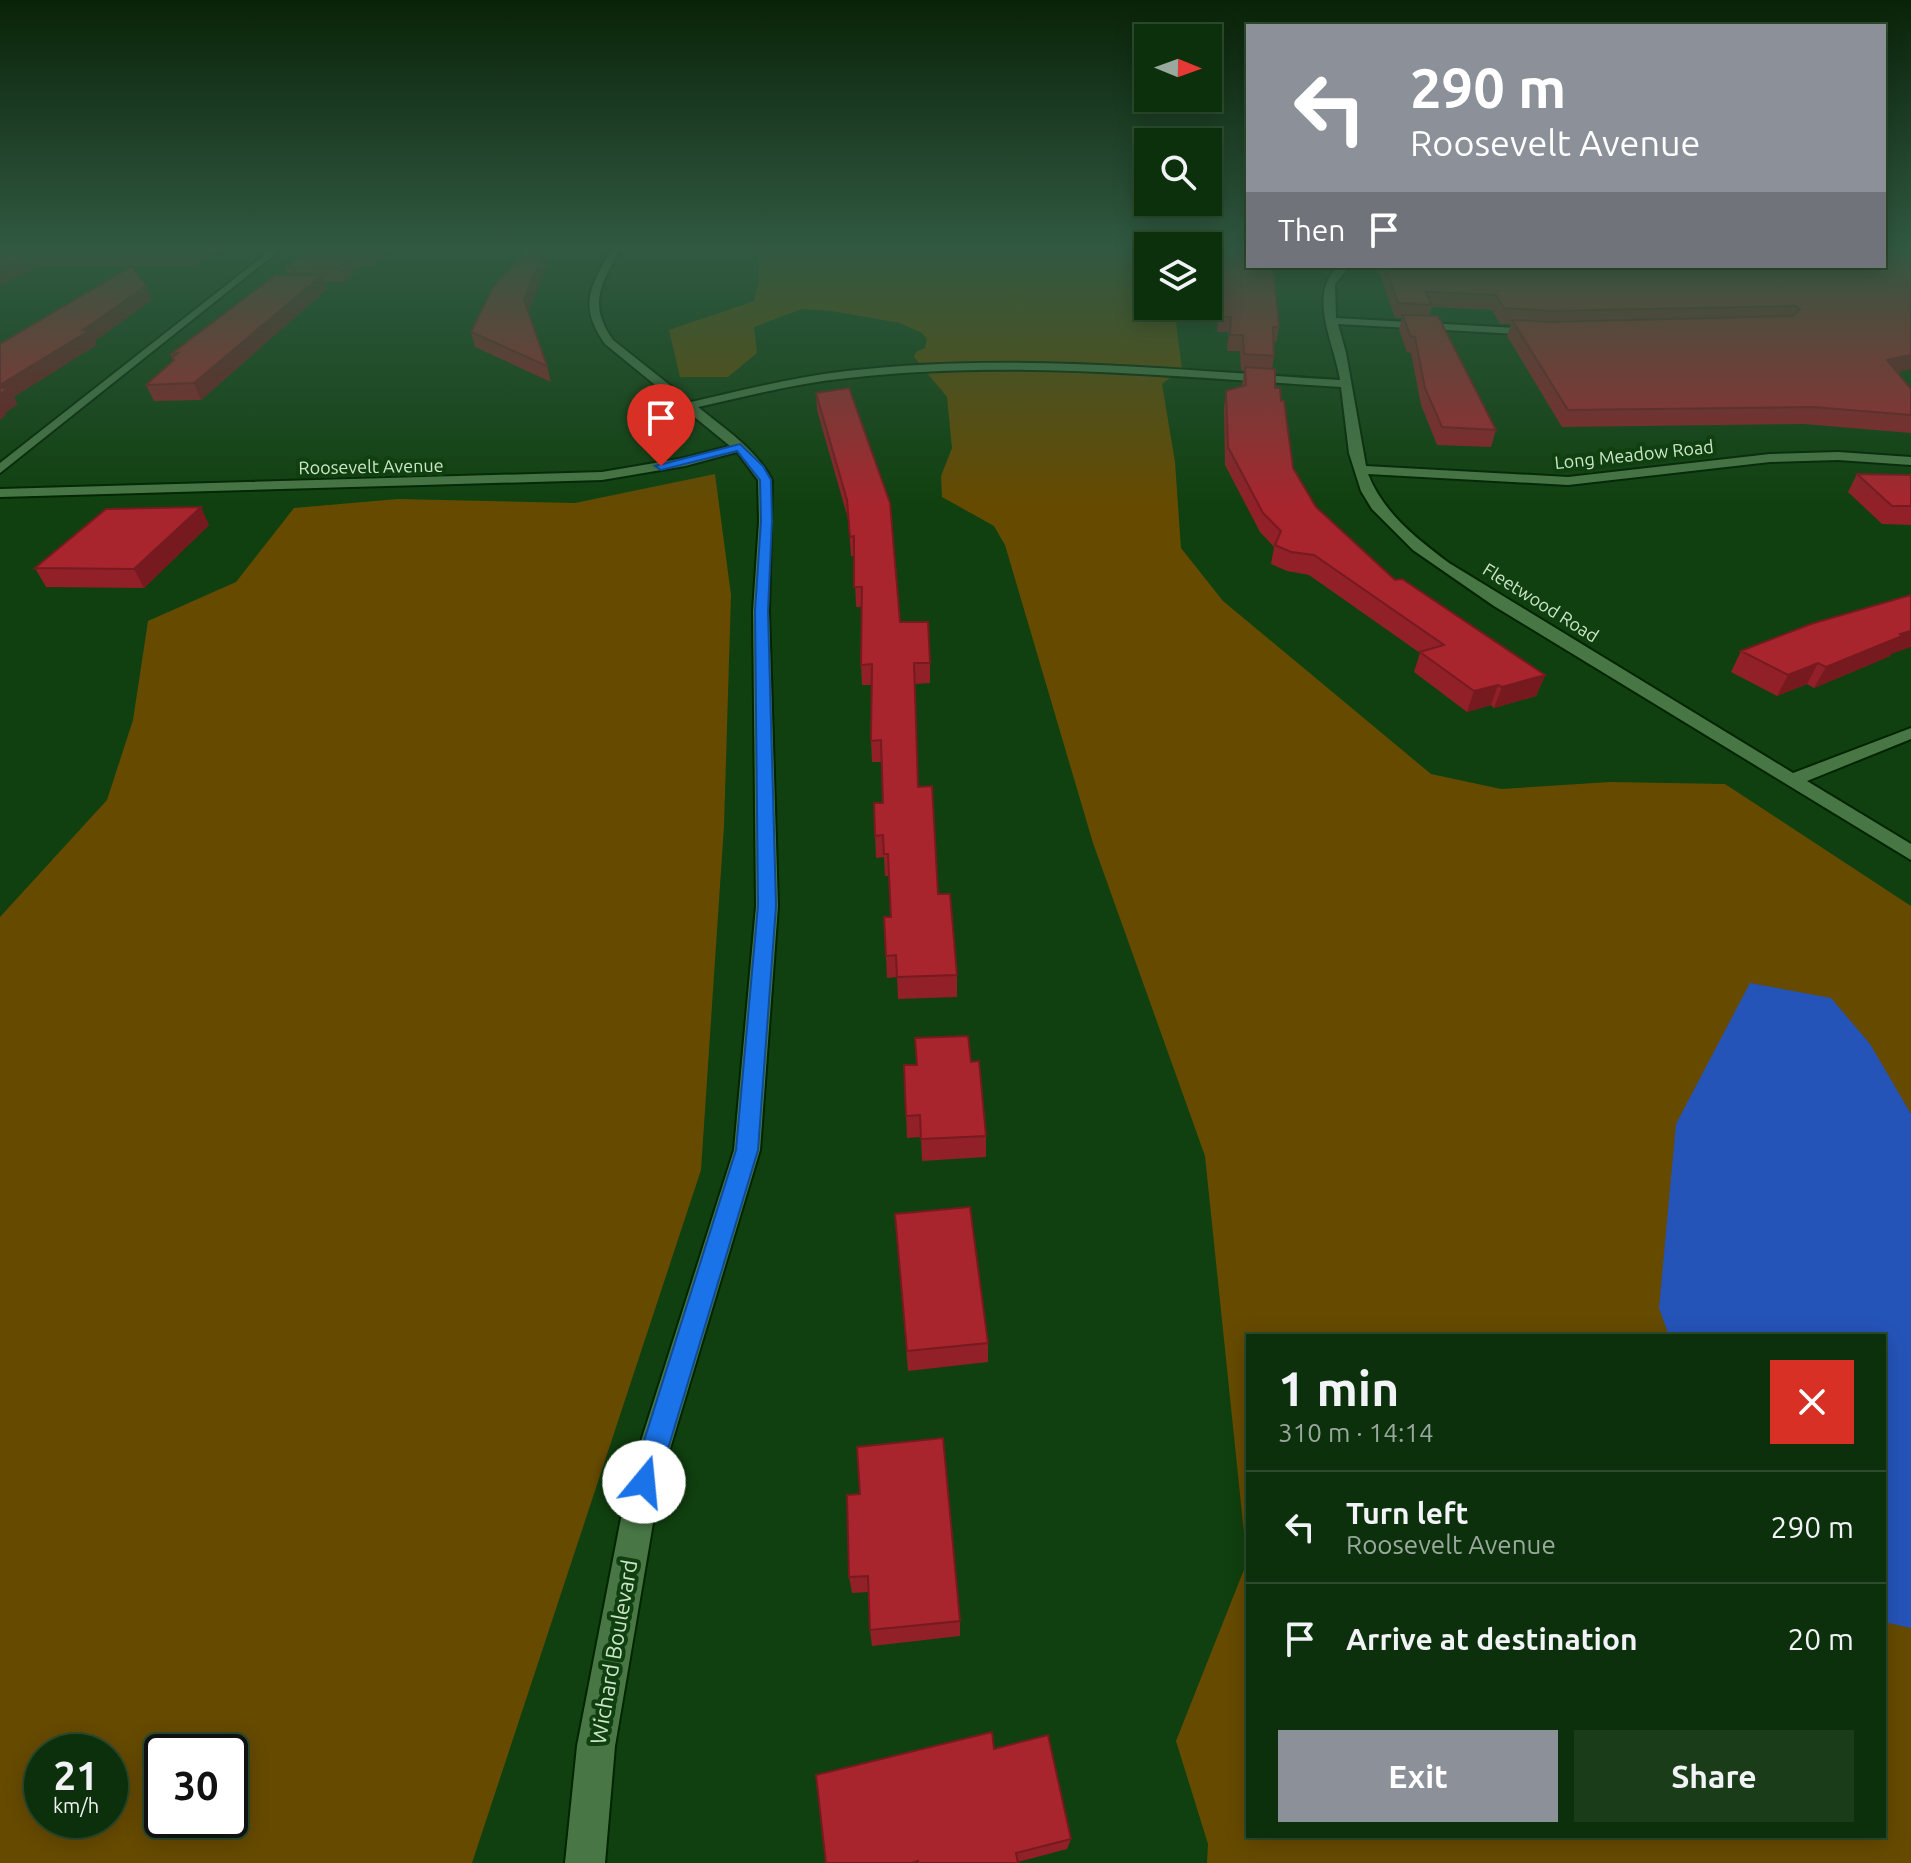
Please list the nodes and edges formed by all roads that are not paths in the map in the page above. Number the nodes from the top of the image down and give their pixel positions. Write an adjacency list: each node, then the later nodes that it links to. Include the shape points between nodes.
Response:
1 (171, 333): 8 (street)
2 (601, 333): 5 (street, Wichard Boulevard)
3 (1335, 333): 4 (street, Fleetwood Road)
4 (1345, 384): 5 (street, via 1039,366 972,367 849,374); 9 (street, Fleetwood Road)
5 (689, 406): 6 (street, Wichard Boulevard)
6 (740, 447): 10 (street, Roosevelt Avenue, via 602,476); 14 (street, Wichard Boulevard, via 765,480 766,521 761,611 767,906 747,1150 644,1482 596,1746)
7 (1911, 461): 9 (street, Long Meadow Road, via 1770,458 1568,481)
8 (0, 469)
9 (1361, 470): 12 (street, Fleetwood Road, via 1375,504 1408,538 1490,596)
10 (0, 493)
11 (1911, 733): 12 (street)
12 (1792, 780): 13 (street, Fleetwood Road)
13 (1911, 853)
14 (585, 1863)

